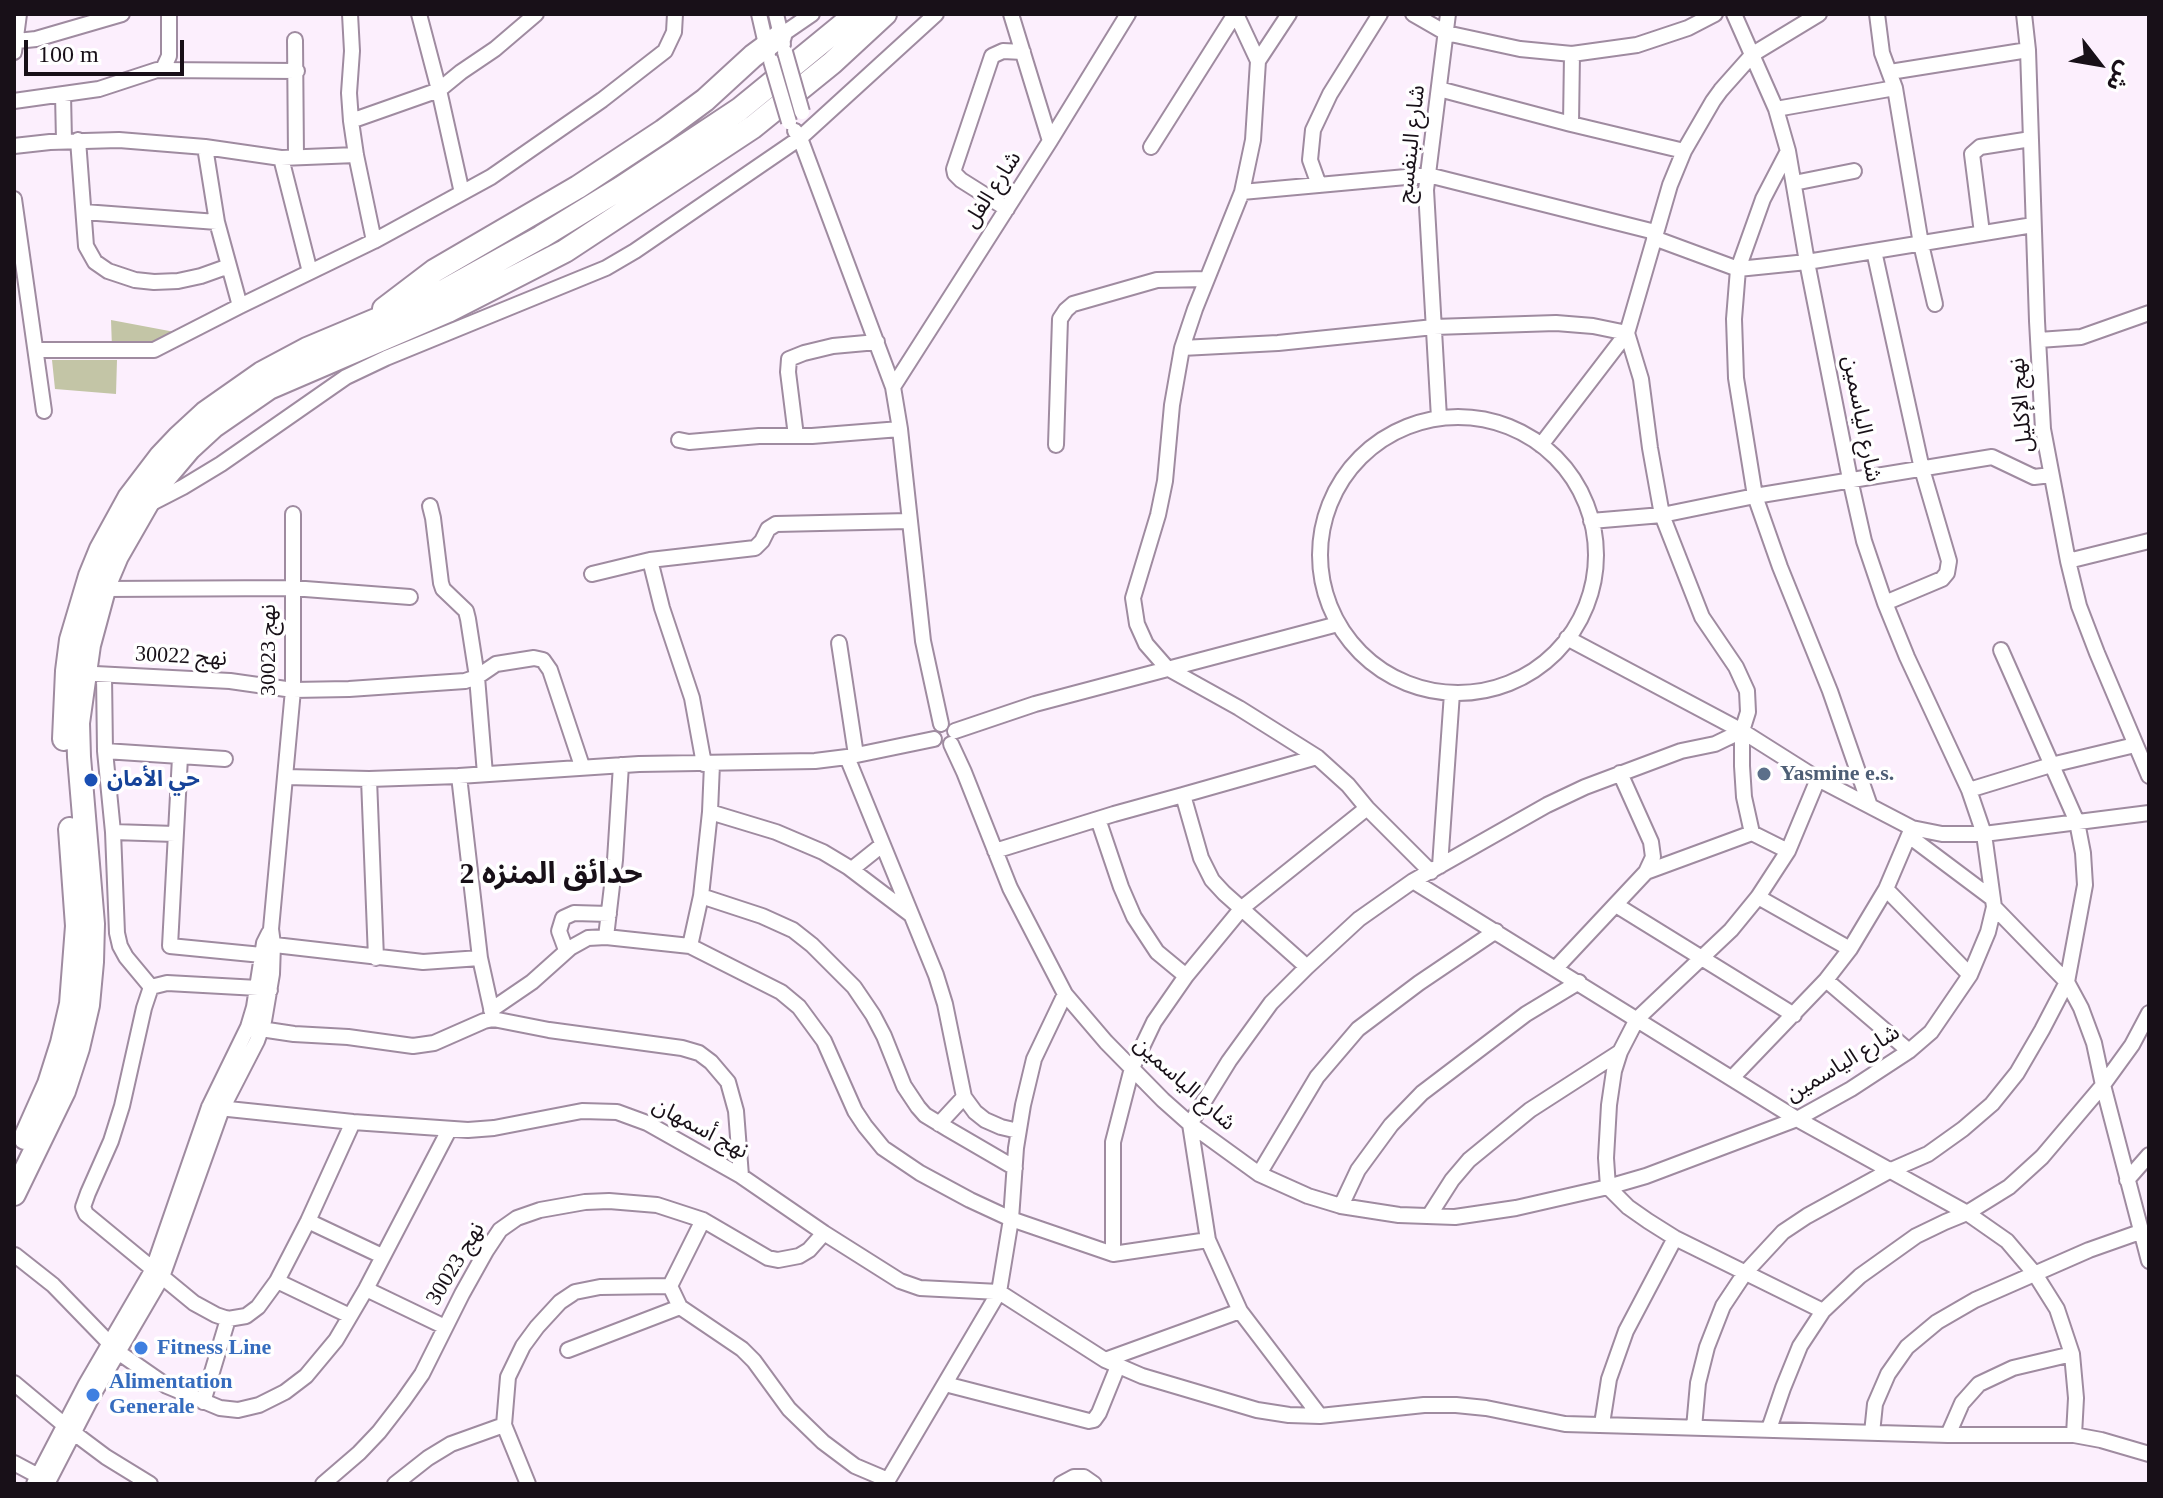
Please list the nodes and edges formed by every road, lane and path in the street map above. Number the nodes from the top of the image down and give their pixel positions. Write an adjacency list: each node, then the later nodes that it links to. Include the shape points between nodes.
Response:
1 (19, 14): 28 (street)
2 (122, 14): 28 (street)
3 (169, 14): 34 (street, via 169,56)
4 (350, 14): 43 (street)
5 (419, 14): 39 (street)
6 (536, 14): 39 (street)
7 (675, 14): 61 (street, via 665,51 577,118)
8 (759, 14): 27 (street)
9 (812, 14): 27 (street)
10 (856, 14): 80 (highway, via 740,109 621,188 438,294)
11 (885, 14): 99 (highway, via 753,127 565,251 240,406 189,449)
12 (936, 14): 45 (street)
13 (1011, 14): 30 (street)
14 (1128, 14): 48 (street, شارع الفل)
15 (1236, 14): 33 (street); 51 (street)
16 (1289, 14): 33 (street)
17 (1380, 14): 59 (street, via 1313,130 1310,160)
18 (1413, 14): 25 (street)
19 (1448, 14): 25 (street, شارع البنفسج)
20 (1715, 14): 31 (street, via 1637,45)
21 (1734, 14): 32 (street, شارع الياسمين)
22 (1819, 14): 32 (street)
23 (1877, 14): 36 (street)
24 (2024, 14): 29 (street, نهج الإكليل)
25 (1446, 33): 31 (street); 38 (street, شارع البنفسج)
26 (295, 40): 35 (street)
27 (776, 42): 45 (street, bridge, via 789,122); 45 (street, bridge, via 802,112); 80 (highway, via 663,131 434,271)
28 (15, 46)
29 (2028, 50): 36 (street); 46 (street, نهج الإكليل)
30 (1023, 52): 48 (street); 63 (street, via 992,56 954,169 961,180)
31 (1572, 54): 44 (street)
32 (1753, 54): 42 (street, شارع الياسمين); 52 (street, via 1721,90)
33 (1258, 61): 60 (street, via 1253,140)
34 (163, 69): 35 (street); 40 (street)
35 (297, 71): 55 (street)
36 (1890, 72): 37 (street)
37 (1895, 88): 42 (street); 70 (street)
38 (1439, 89): 44 (street); 57 (street, شارع البنفسج)
39 (439, 90): 43 (street); 61 (street)
40 (63, 94): 41 (street); 47 (street)
41 (14, 101)
42 (1776, 109): 53 (street, شارع الياسمين)
43 (351, 121): 54 (street)
44 (1571, 124): 52 (street)
45 (800, 138): 84 (street, شارع الياسمين); 99 (street, via 606,268 346,377 221,464)
46 (2031, 139): 66 (street, نهج الإكليل); 67 (street, via 1980,147 1972,154)
47 (71, 141): 49 (street); 50 (street); 64 (street)
48 (1050, 141): 63 (street, شارع الفل)
49 (14, 146)
50 (205, 147): 55 (street); 65 (street)
51 (1151, 147)
52 (1684, 151): 68 (street)
53 (1788, 151): 58 (street, شارع الياسمين); 74 (street, via 1763,199)
54 (356, 155): 55 (street); 69 (street)
55 (289, 158): 75 (street)
56 (1854, 171): 58 (street)
57 (1428, 175): 59 (street); 68 (street); 81 (street, شارع البنفسج)
58 (1794, 183): 72 (street, شارع الياسمين)
59 (1319, 185): 60 (street)
60 (1242, 192): 76 (street)
61 (462, 193): 69 (street)
62 (14, 199): 86 (street)
63 (1007, 209): 87 (street, شارع الفل)
64 (84, 212): 65 (street); 73 (street, via 86,246 108,271 154,282 178,281)
65 (217, 222): 73 (street)
66 (2033, 225): 67 (street); 83 (street, نهج الإكليل)
67 (1982, 233): 70 (street)
68 (1654, 235): 74 (street); 82 (street)
69 (374, 241): 75 (street)
70 (1921, 244): 71 (street); 77 (street)
71 (1874, 251): 72 (street); 95 (street)
72 (1807, 262): 74 (street); 97 (street, شارع الياسمين)
73 (229, 266): 78 (street)
74 (1738, 269): 98 (street, via 1736,378)
75 (310, 272): 78 (street)
76 (1207, 279): 85 (street); 93 (street, via 1157,280 1066,310 1060,319)
77 (1935, 304)
78 (240, 306): 86 (street, via 154,350)
79 (2149, 313): 83 (street, via 2081,337)
80 (363, 327): 118 (highway, via 262,373 205,413 161,456 129,498 101,549 77,616)
81 (1434, 327): 82 (street, via 1556,323); 85 (street); 89 (street, شارع البنفسج)
82 (1627, 333): 94 (street); 102 (street, via 1641,379)
83 (2039, 340): 96 (street, نهج الإكليل)
84 (877, 342): 87 (street, شارع الياسمين); 91 (street, via 833,346 789,359)
85 (1182, 348): 117 (street, via 1165,481 1133,598 1146,644)
86 (37, 350): 88 (street)
87 (893, 387): 90 (street, شارع الياسمين)
88 (44, 411)
89 (1439, 418): 94 (street, via 1485,420 1515,429); 113 (street, via 1382,440 1358,460 1332,498 1320,559 1324,589)
90 (900, 429): 91 (street); 103 (street, شارع الياسمين)
91 (796, 436): 92 (street)
92 (679, 440)
93 (1056, 445)
94 (1541, 445): 104 (street, via 1572,479)
95 (1922, 469): 96 (street, via 1992,457 2034,477); 97 (street); 112 (street, via 1949,561 1947,573)
96 (2051, 475): 107 (street, نهج الإكليل)
97 (1850, 479): 98 (street); 112 (street, شارع الياسمين)
98 (1755, 496): 102 (street); 143 (street)
99 (144, 506): 110 (highway)
100 (430, 506): 119 (street, via 441,583 466,611)
101 (293, 514): 109 (street, نهج 30023)
102 (1662, 515): 104 (street); 122 (street, via 1702,617 1747,691)
103 (909, 521): 106 (street, via 776,524 755,548); 123 (street, شارع الياسمين, via 923,641)
104 (1591, 521): 114 (street, via 1592,582 1583,612)
105 (2149, 541): 107 (street)
106 (650, 560): 108 (street); 130 (street)
107 (2068, 561): 124 (street, نهج الإكليل, via 2079,606)
108 (592, 574)
109 (292, 588): 110 (street); 111 (street); 120 (street, نهج 30023)
110 (104, 589): 118 (highway)
111 (410, 597)
112 (1885, 603): 141 (street, شارع الياسمين)
113 (1338, 624): 117 (street); 121 (street, via 1362,655 1387,674)
114 (1567, 638): 121 (street, via 1520,678 1491,689); 122 (street)
115 (839, 643): 126 (street)
116 (2001, 650): 132 (street)
117 (1167, 668): 123 (street); 128 (street)
118 (85, 673): 120 (street, نهج 30022); 125 (street); 207 (highway, via 63,724 77,926 73,990 49,1084); 214 (highway, via 78,723 93,924 88,1005 64,1091)
119 (477, 677): 120 (street, نهج 30022); 133 (street, نهج 30022, via 505,661 534,658 548,664); 135 (street)
120 (293, 690): 138 (street, نهج 30023)
121 (1452, 693): 158 (street)
122 (1742, 731): 134 (street); 140 (street); 151 (street, via 1744,797)
123 (949, 733): 126 (street, via 934,730 934,739); 155 (street, شارع الياسمين)
124 (2135, 745): 132 (street); 137 (street, نهج الإكليل)
125 (105, 751): 127 (street); 149 (street)
126 (851, 756): 130 (street); 154 (street)
127 (180, 757): 129 (street); 152 (street)
128 (1317, 757): 142 (street); 144 (street)
129 (225, 759)
130 (708, 764): 131 (street); 145 (street)
131 (621, 765): 133 (street); 167 (street)
132 (2051, 765): 141 (street); 148 (street)
133 (582, 766): 135 (street)
134 (1620, 773): 158 (street, via 1547,805); 159 (street, via 1651,842 1653,857)
135 (485, 774): 136 (street)
136 (459, 776): 139 (street); 176 (street)
137 (2149, 776)
138 (286, 777): 139 (street); 173 (street, نهج 30023)
139 (369, 779): 175 (street)
140 (1818, 779): 143 (street); 156 (street)
141 (1969, 790): 153 (street, شارع الياسمين)
142 (1183, 795): 147 (street); 166 (street, via 1208,874)
143 (1870, 806): 150 (street)
144 (1367, 808): 158 (street); 166 (street)
145 (710, 812): 157 (street, via 776,832); 162 (street)
146 (2149, 813): 148 (street)
147 (1098, 819): 155 (street); 181 (street, via 1134,917 1157,952)
148 (2077, 822): 153 (street); 184 (street, via 2085,885)
149 (113, 832): 152 (street); 185 (street, via 120,946)
150 (1910, 832): 153 (street); 161 (street); 164 (street)
151 (1752, 833): 156 (street); 159 (street)
152 (175, 834): 173 (street, via 170,946)
153 (1984, 834): 164 (street, شارع الياسمين)
154 (882, 845): 157 (street); 168 (street)
155 (995, 851): 187 (street, شارع الياسمين)
156 (1788, 851): 163 (street)
157 (852, 869): 168 (street)
158 (1436, 869): 160 (street)
159 (1646, 872): 165 (street)
160 (1413, 881): 169 (street); 178 (street, via 1359,919)
161 (1886, 889): 172 (street); 180 (street)
162 (701, 896): 171 (street); 202 (street, via 793,930 827,959 873,1015 918,1107)
163 (1758, 897): 172 (street); 177 (street)
164 (1994, 903): 180 (street, شارع الياسمين); 184 (street)
165 (1616, 905): 177 (street); 179 (street)
166 (1242, 908): 178 (street); 181 (street)
167 (609, 914): 170 (street); 174 (street, via 574,913 563,918 559,931)
168 (911, 914): 198 (street, via 945,1004)
169 (1496, 931): 179 (street); 210 (street, via 1358,1029 1317,1077)
170 (606, 937): 171 (street); 174 (street, via 588,938)
171 (690, 946): 218 (street, via 781,992 799,1007 824,1041 855,1111 883,1148 939,1184)
172 (1850, 949): 182 (street)
173 (268, 950): 175 (street); 186 (street, نهج 30023)
174 (566, 950): 189 (street)
175 (376, 958): 176 (street)
176 (480, 958): 189 (street)
177 (1701, 958): 190 (street); 191 (street)
178 (1307, 967): 203 (street, via 1271,1003)
179 (1556, 968): 183 (street)
180 (1970, 975): 193 (street, شارع الياسمين, via 1931,1032)
181 (1186, 976): 195 (street, via 1154,1022)
182 (1826, 980): 190 (street); 193 (street)
183 (1579, 982): 191 (street); 215 (street, via 1526,1014 1422,1093 1358,1170)
184 (2067, 982): 197 (street, via 2094,1043); 209 (street, via 2017,1073 1992,1104 1928,1154)
185 (151, 987): 186 (street, via 167,983); 229 (street, via 122,1106 83,1207)
186 (264, 989): 192 (street, نهج 30023)
187 (1065, 994): 195 (street, شارع الياسمين); 205 (street, via 1034,1059)
188 (2149, 1013): 197 (street)
189 (492, 1014): 192 (street, via 434,1043 413,1046); 211 (street, via 549,1030 699,1053 728,1082)
190 (1794, 1015): 196 (street)
191 (1637, 1019): 194 (street); 196 (street)
192 (255, 1028): 199 (street, نهج 30023)
193 (1909, 1051): 200 (street, شارع الياسمين)
194 (1620, 1052): 213 (street, via 1609,1105); 217 (street, via 1530,1110 1469,1160)
195 (1132, 1068): 203 (street, شارع الياسمين); 225 (street, via 1113,1142)
196 (1732, 1078): 200 (street)
197 (2103, 1085): 212 (street); 216 (street, via 2042,1157 2009,1187)
198 (964, 1097): 202 (street); 205 (street, via 985,1120)
199 (216, 1108): 201 (street, نهج أسمهان); 229 (street, نهج 30023)
200 (1797, 1119): 209 (street); 213 (street, شارع الياسمين)
201 (353, 1122): 204 (street, نهج أسمهان); 220 (street)
202 (939, 1124): 208 (street)
203 (1190, 1124): 210 (street, شارع الياسمين); 224 (street)
204 (449, 1130): 211 (street, نهج أسمهان, via 494,1128 582,1111 617,1112); 227 (street)
205 (1018, 1131): 208 (street)
206 (2149, 1155): 212 (street)
207 (14, 1161)
208 (1015, 1168): 218 (street)
209 (1889, 1171): 216 (street); 230 (street, via 1783,1232)
210 (1259, 1174): 215 (street, شارع الياسمين)
211 (741, 1176): 222 (street, نهج أسمهان)
212 (2127, 1180): 221 (street)
213 (1608, 1187): 217 (street, شارع الياسمين, via 1516,1208); 223 (street)
214 (14, 1194)
215 (1341, 1206): 217 (street, شارع الياسمين)
216 (1967, 1213): 231 (street, via 2007,1241); 238 (street, via 1916,1236 1860,1276)
217 (1429, 1216)
218 (1011, 1219): 225 (street); 235 (street)
219 (703, 1220): 222 (street, نهج 30023, via 778,1260 799,1256); 233 (street); 241 (street, نهج 30023, via 657,1205 609,1201 559,1206 517,1218 500,1230 486,1251)
220 (308, 1221): 227 (street); 232 (street)
221 (2140, 1232): 228 (street); 231 (street)
222 (824, 1233): 235 (street, نهج أسمهان, via 910,1285)
223 (1675, 1238): 230 (street); 250 (street, via 1626,1331 1609,1379)
224 (1208, 1240): 225 (street); 237 (street)
225 (1113, 1254)
226 (15, 1255): 242 (street, via 53,1285)
227 (382, 1256): 234 (street)
228 (2149, 1261)
229 (158, 1273): 240 (street, via 194,1303); 242 (street, نهج 30023)
230 (1745, 1273): 238 (street); 252 (street, via 1723,1306 1707,1347)
231 (2035, 1274): 244 (street, via 2057,1309); 255 (street, via 1975,1300 1907,1347 1875,1404)
232 (277, 1281): 239 (street); 240 (street, via 258,1307)
233 (670, 1286): 236 (street); 251 (street, via 585,1288 560,1302 514,1362)
234 (366, 1289): 239 (street); 241 (street)
235 (999, 1292): 245 (street); 247 (street)
236 (680, 1307): 243 (street); 261 (street, via 742,1349 823,1442)
237 (1240, 1311): 245 (street); 249 (street)
238 (1823, 1311): 253 (street, via 1800,1346)
239 (350, 1316): 248 (street, via 306,1376 271,1400 238,1410)
240 (228, 1319): 248 (street)
241 (445, 1327): 263 (street, نهج 30023, via 422,1374 379,1432)
242 (114, 1348): 248 (street, via 167,1386); 254 (street, نهج 30023)
243 (568, 1350)
244 (2072, 1354): 256 (street, via 2013,1368 1979,1384 1962,1403); 257 (street)
245 (1112, 1363): 247 (street, via 1099,1413 1089,1421); 249 (street, via 1232,1404)
246 (14, 1383): 254 (street)
247 (945, 1384): 261 (street)
248 (203, 1402)
249 (1320, 1416): 250 (street, via 1456,1405 1565,1424)
250 (1602, 1424): 252 (street)
251 (504, 1425): 264 (street, via 451,1444); 265 (street)
252 (1694, 1428): 253 (street)
253 (1769, 1429): 255 (street)
254 (69, 1430): 260 (street, نهج 30023); 262 (street)
255 (1872, 1433): 256 (street)
256 (1948, 1435): 257 (street)
257 (2074, 1435): 258 (street)
258 (2149, 1454)
259 (14, 1463): 260 (street)
260 (42, 1481)
261 (888, 1482)
262 (150, 1484)
263 (323, 1484)
264 (395, 1484)
265 (528, 1484)
266 (1061, 1484): 267 (street, via 1084,1477)
267 (1094, 1484)

